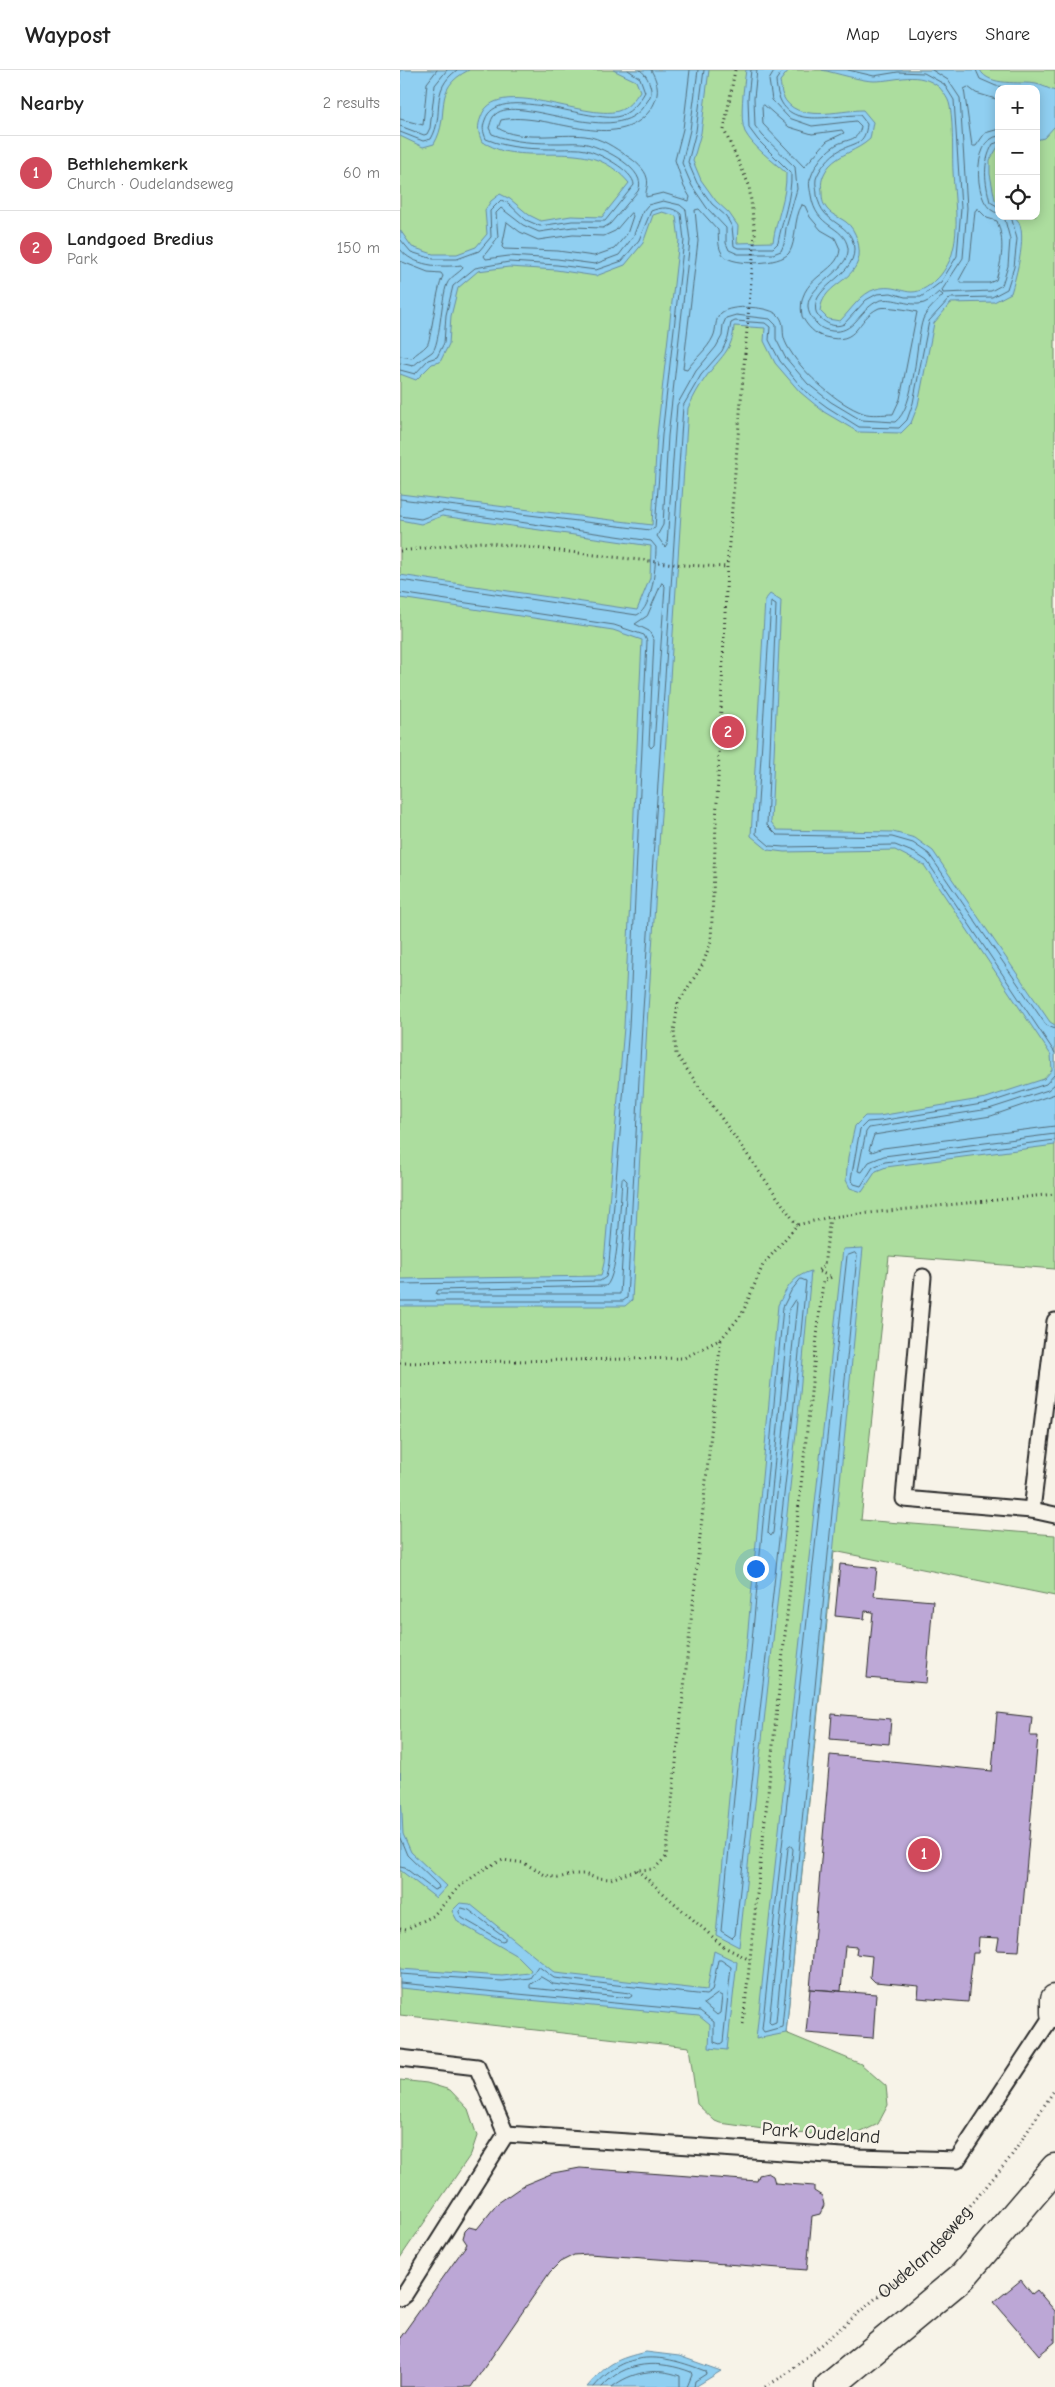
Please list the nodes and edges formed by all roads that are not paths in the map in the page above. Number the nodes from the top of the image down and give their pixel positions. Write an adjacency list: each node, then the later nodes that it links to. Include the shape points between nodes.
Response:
1 (923, 1277): 3 (lane, via 904,1499)
2 (1055, 1321): 3 (lane)
3 (1032, 1510): 4 (lane)
4 (1055, 1515)
5 (1055, 2008): 7 (lane, Park Oudeland, via 957,2160 858,2157)
6 (400, 2058): 7 (lane, via 477,2067)
7 (506, 2134): 9 (lane)
8 (1055, 2168): 10 (main road, Oudelandseweg, via 963,2276)
9 (400, 2298)
10 (829, 2387)

